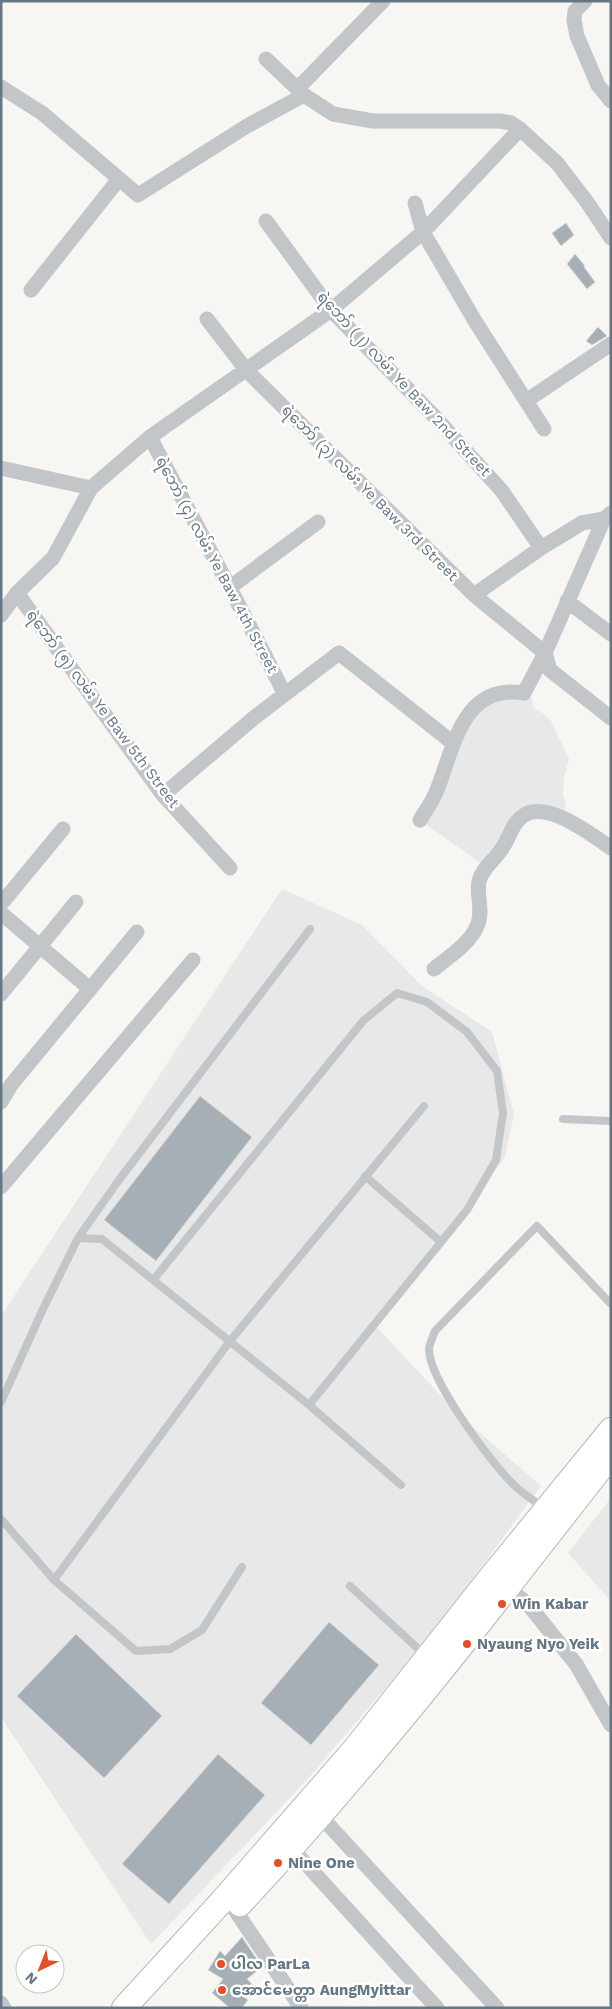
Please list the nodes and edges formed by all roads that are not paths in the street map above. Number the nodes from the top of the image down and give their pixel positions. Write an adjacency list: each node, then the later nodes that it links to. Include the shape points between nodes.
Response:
1 (383, 1): 5 (street)
2 (585, 1): 6 (street, via 575,11 577,36 598,85)
3 (266, 59): 5 (street)
4 (1, 88): 8 (street, via 42,113)
5 (301, 92): 7 (street, via 333,114 373,121 500,121); 8 (street, via 138,195)
6 (611, 100)
7 (520, 128): 11 (street); 12 (street, via 557,163)
8 (118, 178): 13 (street)
9 (415, 203): 11 (street)
10 (266, 221): 14 (street, ရဲဘော် (၂) လမ်း Ye Baw 2nd Street)
11 (423, 232): 14 (street); 18 (street)
12 (611, 238)
13 (31, 290)
14 (331, 310): 17 (street); 25 (street, ရဲဘော် (၂) လမ်း Ye Baw 2nd Street, via 502,491)
15 (207, 319): 17 (street, ရဲဘော် (၃) လမ်း Ye Baw 3rd Street)
16 (611, 344): 18 (street)
17 (247, 371): 20 (street); 28 (street, ရဲဘော် (၃) လမ်း Ye Baw 3rd Street)
18 (526, 401): 19 (street)
19 (544, 429)
20 (150, 437): 22 (street); 26 (street, ရဲဘော် (၄) လမ်း Ye Baw 4th Street)
21 (1, 468): 22 (street)
22 (91, 488): 27 (street, via 53,558)
23 (608, 516): 25 (street, via 582,523); 29 (street)
24 (318, 522): 26 (street)
25 (541, 548): 28 (street)
26 (229, 588): 33 (street, ရဲဘော် (၄) လမ်း Ye Baw 4th Street)
27 (17, 593): 30 (street); 36 (street, ရဲဘော် (၅) လမ်း Ye Baw 5th Street)
28 (474, 595): 32 (street, ရဲဘော် (၃) လမ်း Ye Baw 3rd Street)
29 (567, 601): 31 (street); 32 (street)
30 (1, 615)
31 (611, 634)
32 (545, 653): 34 (street, via 550,670); 35 (street, via 524,693 513,691 485,698 459,727)
33 (284, 693): 35 (street, via 339,653); 36 (street)
34 (611, 718)
35 (453, 743): 37 (street, via 436,792)
36 (163, 795): 40 (street, ရဲဘော် (၅) လမ်း Ye Baw 5th Street)
37 (420, 820)
38 (62, 829): 42 (street)
39 (611, 848): 48 (street, via 577,824 549,813 531,811 522,816 512,827 504,846 483,871 479,882 481,916 477,927)
40 (230, 868)
41 (76, 902): 46 (street)
42 (1, 904)
43 (1, 913): 46 (street)
44 (310, 929): 57 (lane)
45 (137, 932): 49 (street)
46 (40, 946): 49 (street); 50 (street)
47 (193, 960): 56 (street)
48 (434, 969)
49 (90, 989): 51 (street, via 11,1085)
50 (1, 994)
51 (1, 1102)
52 (424, 1106): 55 (lane)
53 (564, 1119): 54 (lane)
54 (611, 1121)
55 (365, 1176): 58 (lane); 61 (lane)
56 (1, 1187)
57 (78, 1238): 59 (lane, via 102,1239); 62 (lane)
58 (440, 1242): 59 (lane, via 467,1210 496,1160 503,1113 496,1071 467,1032 426,1002 397,993 362,1021); 63 (lane)
59 (154, 1279): 61 (lane)
60 (611, 1304): 67 (lane, via 537,1226 434,1331 429,1349 434,1370 451,1402 481,1446 515,1486)
61 (230, 1341): 63 (lane); 70 (lane)
62 (1, 1402)
63 (309, 1405): 66 (lane)
64 (611, 1430): 67 (main road)
65 (611, 1455): 67 (main road)
66 (401, 1485)
67 (553, 1515): 71 (main road)
68 (1, 1518): 70 (lane)
69 (242, 1567): 70 (lane, via 202,1630 170,1649 136,1651)
70 (54, 1580)
71 (499, 1582): 73 (main road); 74 (street, via 527,1603 576,1664)
72 (350, 1586): 73 (lane)
73 (434, 1664): 75 (main road)
74 (611, 1725)
75 (314, 1809): 76 (main road); 84 (street)
76 (286, 1842): 77 (main road); 83 (street)
77 (229, 1905): 80 (main road); 81 (main road); 82 (street)
78 (1, 2003): 79 (street)
79 (4, 2008)
80 (124, 2008)
81 (143, 2008)
82 (301, 2008)
83 (437, 2008)
84 (497, 2008)

